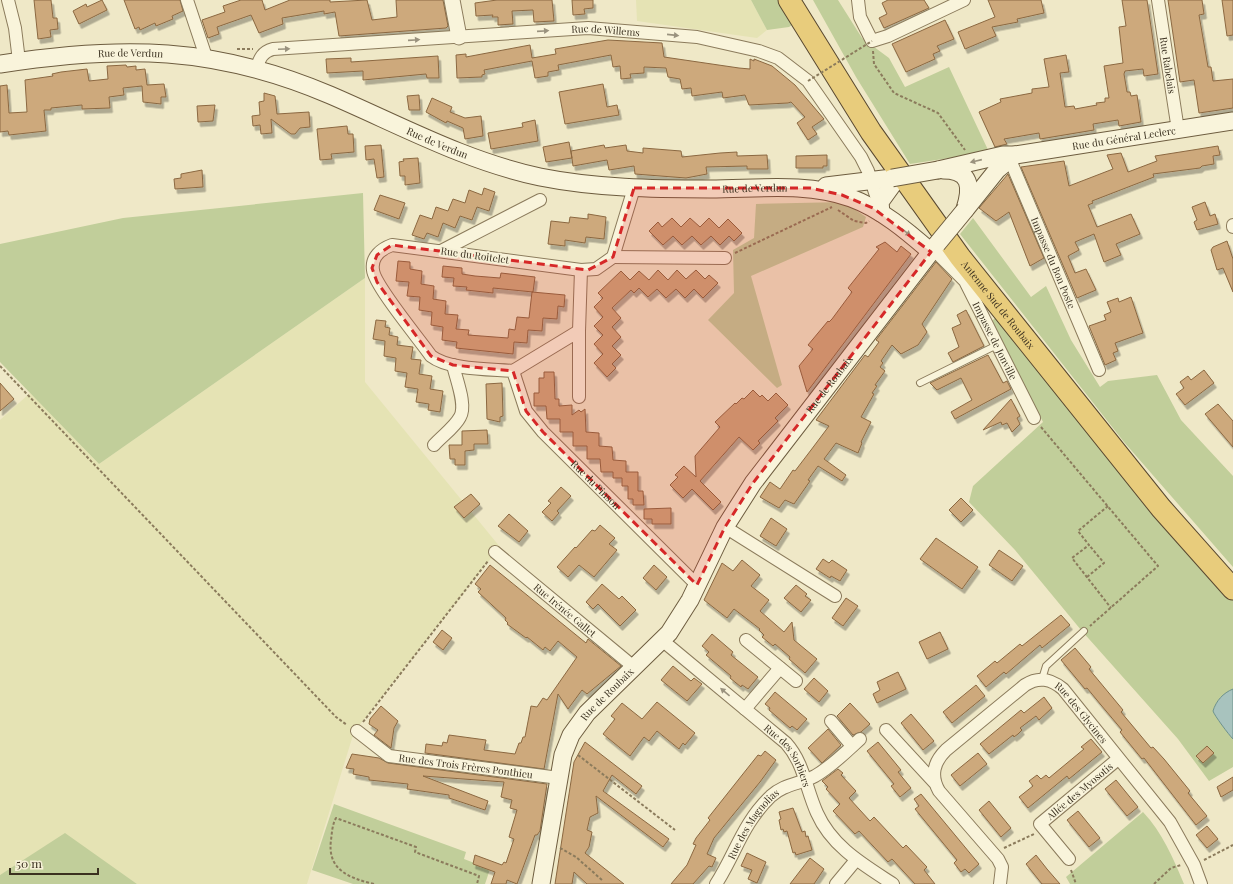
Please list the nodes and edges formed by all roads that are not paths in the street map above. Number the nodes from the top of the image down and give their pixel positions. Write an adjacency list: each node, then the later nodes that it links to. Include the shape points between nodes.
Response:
1 (8, 0): 11 (street)
2 (188, 0): 10 (street)
3 (452, 0): 9 (street)
4 (790, 0): 43 (highway, Antenne Sud de Roubaix, via 872,132 960,257 1156,502)
5 (799, 0): 41 (highway, Antenne Sud de Roubaix, via 868,112 970,257 1086,403)
6 (858, 0): 7 (street, via 860,17 872,41)
7 (964, 0)
8 (1158, 0): 15 (street, Rue Rabelais)
9 (459, 37): 13 (street, Rue de Willems, one-way to 9, via 261,56 273,49); 19 (street, Rue de Willems, one-way to 19, via 588,28 696,37 767,53 808,81 861,157)
10 (206, 57): 11 (main road, Rue de Verdun, via 110,52); 13 (main road, Rue de Verdun)
11 (19, 61): 12 (main road, Rue de Verdun)
12 (0, 64)
13 (256, 68): 20 (main road, Rue de Verdun, via 331,95 479,160 541,177)
14 (1233, 121): 15 (main road, Rue du Général Leclerc)
15 (1178, 130): 16 (main road, Rue du Général Leclerc)
16 (1011, 156): 17 (main road, Rue du Général Leclerc, one-way to 17); 24 (main road); 33 (street, Impasse du Bon Poste)
17 (938, 170): 18 (main road, bridge); 24 (main road, via 958,171 964,176 969,189)
18 (898, 179): 19 (main road); 23 (main road, via 883,197)
19 (871, 182): 21 (main road); 23 (street, Rue de Willems)
20 (634, 188): 21 (main road, Rue de Verdun); 27 (street)
21 (810, 188): 23 (main road, Rue de Verdun, via 851,198)
22 (540, 200): 26 (street)
23 (881, 210): 25 (main road, one-way to 25)
24 (965, 210): 25 (main road, bridge)
25 (934, 248): 31 (street, Impasse de Jonville, via 966,281); 39 (main road, Rue de Roubaix, via 768,463)
26 (440, 250): 29 (street, Rue du Roitelet); 32 (street, Rue du Roitelet, via 392,245 376,255 372,268 377,282 431,356 437,361)
27 (613, 257): 28 (street); 29 (street, Rue du Roitelet, via 596,269)
28 (725, 258)
29 (581, 270): 30 (street)
30 (579, 331): 34 (street); 36 (street)
31 (997, 345): 35 (lane); 37 (street, Impasse de Jonville)
32 (453, 365): 34 (street); 38 (street, via 463,403 462,411 460,418)
33 (1099, 370)
34 (514, 371): 42 (street, Rue du Pinson, via 526,411 543,432)
35 (920, 383)
36 (579, 397)
37 (1034, 418)
38 (434, 445)
39 (725, 527): 42 (main road, Rue de Roubaix); 44 (street)
40 (495, 552): 48 (street, Rue Irénée Gallet)
41 (1233, 578)
42 (697, 585): 47 (main road, Rue de Roubaix, via 684,612)
43 (1233, 589)
44 (835, 596)
45 (1084, 631): 50 (lane, via 1046,666)
46 (746, 640): 49 (street)
47 (663, 641): 48 (main road, Rue de Roubaix); 52 (street, Rue des Sorbiers, one-way to 47)
48 (635, 668): 57 (main road, Rue de Roubaix, via 587,713 577,726 566,746)
49 (780, 668): 51 (street); 52 (street)
50 (1042, 679): 56 (street, Rue des Glycines, via 1054,682 1063,689); 59 (street, Rue des Glycines, via 1025,685 946,750 935,765)
51 (796, 681)
52 (745, 709): 58 (street, Rue des Sorbiers, via 791,749)
53 (830, 721): 58 (street, Rue des Magnolias, via 856,743 822,772)
54 (886, 730): 59 (street)
55 (357, 731): 57 (street, Rue des Trois Frères Ponthieu, via 389,756)
56 (1118, 759): 60 (street, Allée des Myosotis, via 1040,824); 67 (street, Rue des Glycines, via 1170,822 1194,865)
57 (559, 778): 62 (main road, Rue de Roubaix)
58 (806, 780): 61 (street, Rue des Sorbiers, via 821,822 841,847); 63 (street, Rue des Magnolias, via 780,789 758,810 740,836)
59 (934, 782): 66 (street, via 1002,867)
60 (1069, 859)
61 (856, 860): 64 (street); 65 (street, Rue des Sorbiers)
62 (541, 884)
63 (716, 884)
64 (836, 884)
65 (893, 884)
66 (1000, 884)
67 (1201, 884)

